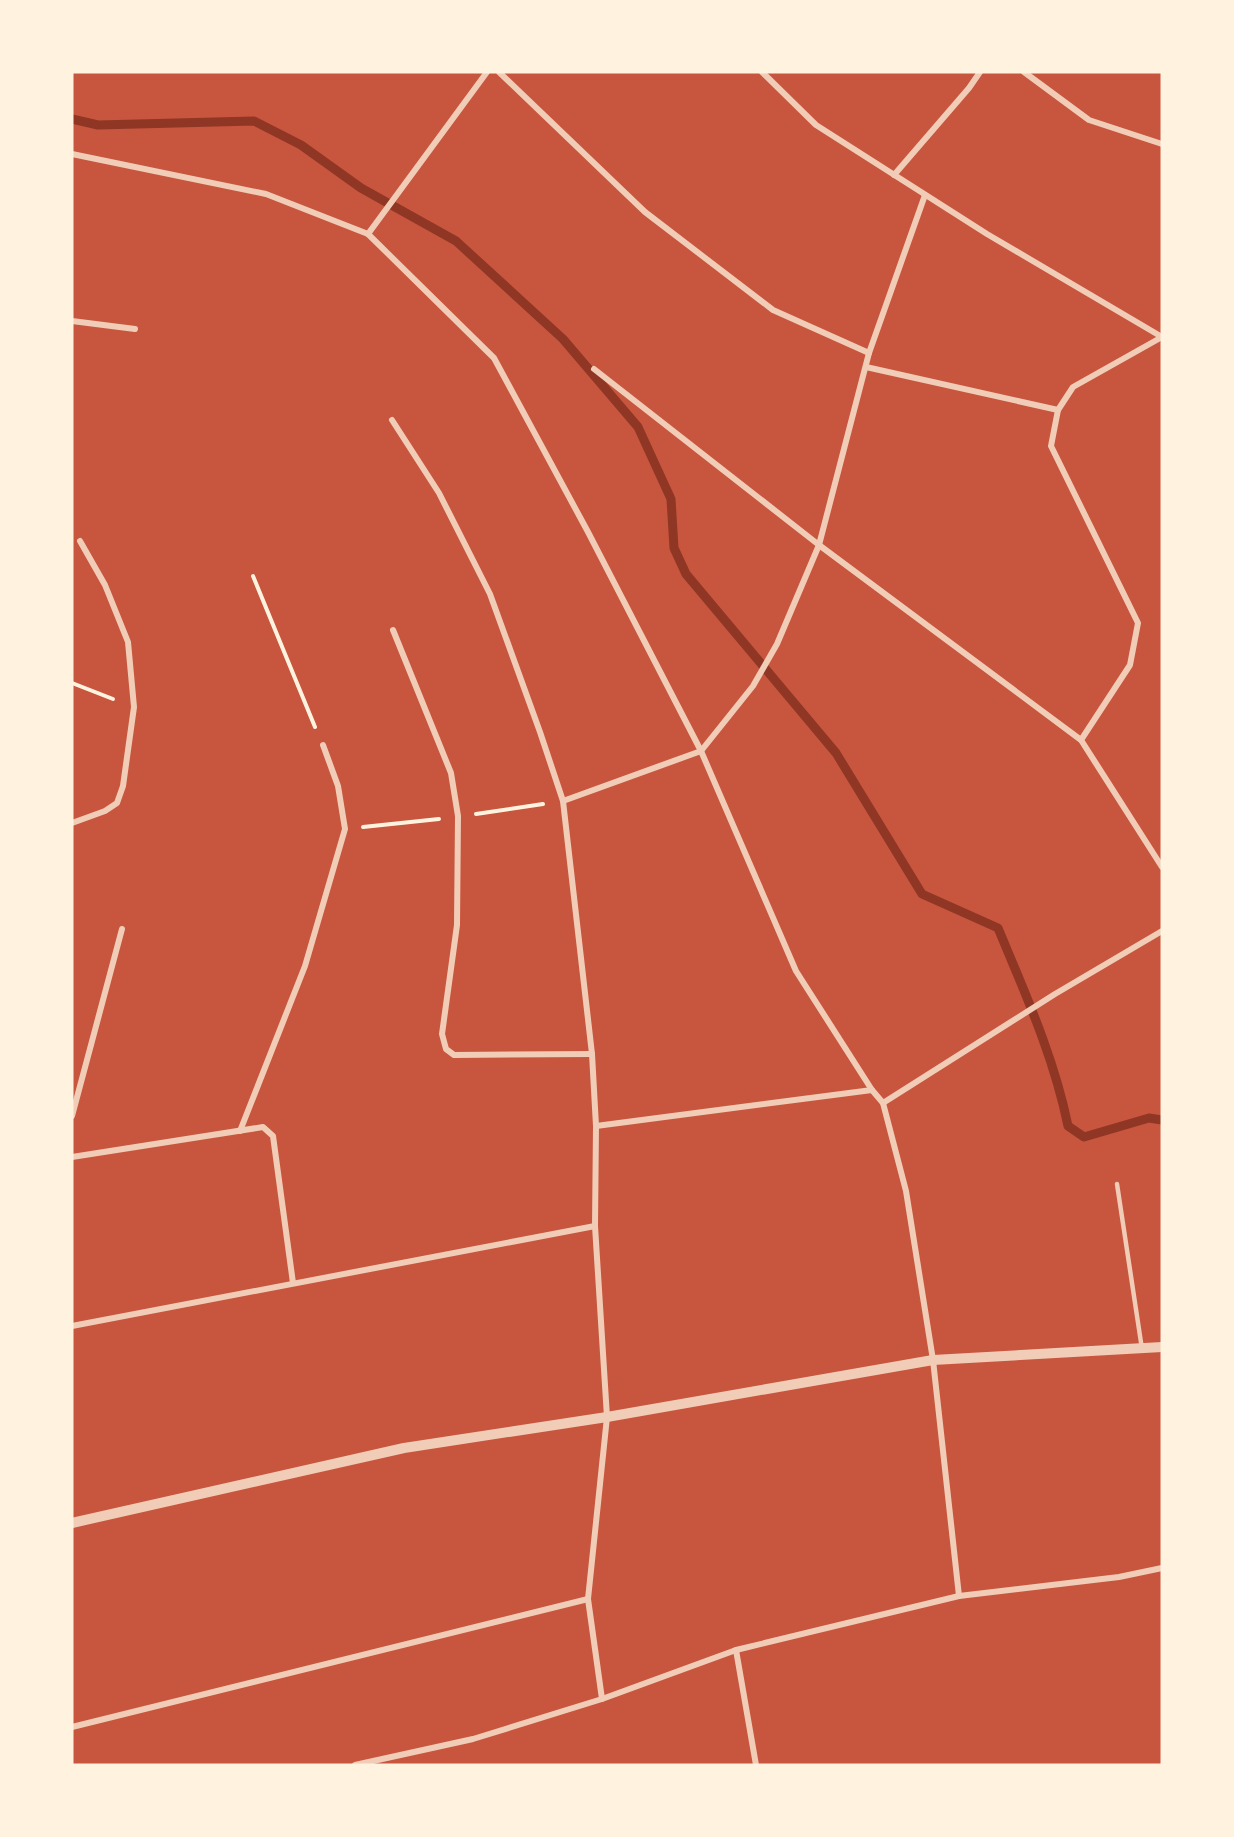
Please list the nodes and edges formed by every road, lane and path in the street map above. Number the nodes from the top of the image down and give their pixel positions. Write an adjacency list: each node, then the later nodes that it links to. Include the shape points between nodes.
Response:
1 (487, 72): 10 (street)
2 (499, 72): 14 (street, via 645,212 773,310)
3 (762, 72): 8 (street, via 816,125)
4 (980, 72): 8 (street)
5 (1024, 72): 6 (street, via 1089,120)
6 (1162, 144)
7 (72, 154): 10 (street, via 266,194)
8 (894, 175): 9 (street)
9 (926, 195): 13 (street); 14 (street)
10 (368, 234): 27 (street, via 494,358)
11 (72, 321): 12 (street)
12 (135, 329)
13 (1162, 337): 17 (street, via 1073,387)
14 (869, 353): 15 (street)
15 (866, 367): 17 (street); 20 (street)
16 (594, 369): 20 (street)
17 (1058, 410): 25 (street, via 1051,446 1138,623 1130,665)
18 (392, 420): 28 (street, via 439,493 490,594)
19 (80, 541): 24 (street, via 105,585 128,642)
20 (819, 545): 25 (street); 27 (street, via 777,644 753,686)
21 (253, 576): 26 (path)
22 (393, 630): 33 (street, via 451,773 458,816 457,924 442,1034 446,1049 454,1055)
23 (72, 683): 24 (path)
24 (134, 707): 29 (street, via 123,786 117,802 105,811)
25 (1081, 740): 30 (street)
26 (323, 745): 38 (street, via 338,786 345,829 305,966)
27 (701, 751): 28 (street); 34 (street, via 796,971)
28 (563, 801): 33 (street)
29 (72, 823)
30 (1162, 867)
31 (122, 930): 36 (street)
32 (1162, 931): 35 (street)
33 (592, 1054): 37 (street)
34 (872, 1090): 35 (street); 37 (street)
35 (883, 1103): 46 (street, via 906,1191)
36 (72, 1116)
37 (596, 1126): 41 (street)
38 (240, 1131): 39 (street); 42 (street, via 263,1127 273,1136)
39 (72, 1157)
40 (1117, 1184): 45 (lane)
41 (595, 1226): 42 (street); 47 (street)
42 (293, 1283): 43 (street)
43 (72, 1326)
44 (1162, 1347): 45 (street)
45 (1142, 1349): 46 (street)
46 (933, 1360): 47 (street); 50 (street)
47 (607, 1417): 48 (street, via 404,1448); 51 (street)
48 (72, 1523)
49 (1162, 1568): 50 (street, via 1119,1577)
50 (959, 1596): 52 (street)
51 (588, 1599): 53 (street); 54 (street)
52 (736, 1650): 53 (street); 56 (street)
53 (602, 1699): 55 (street, via 473,1739)
54 (72, 1727)
55 (355, 1765)
56 (756, 1765)

